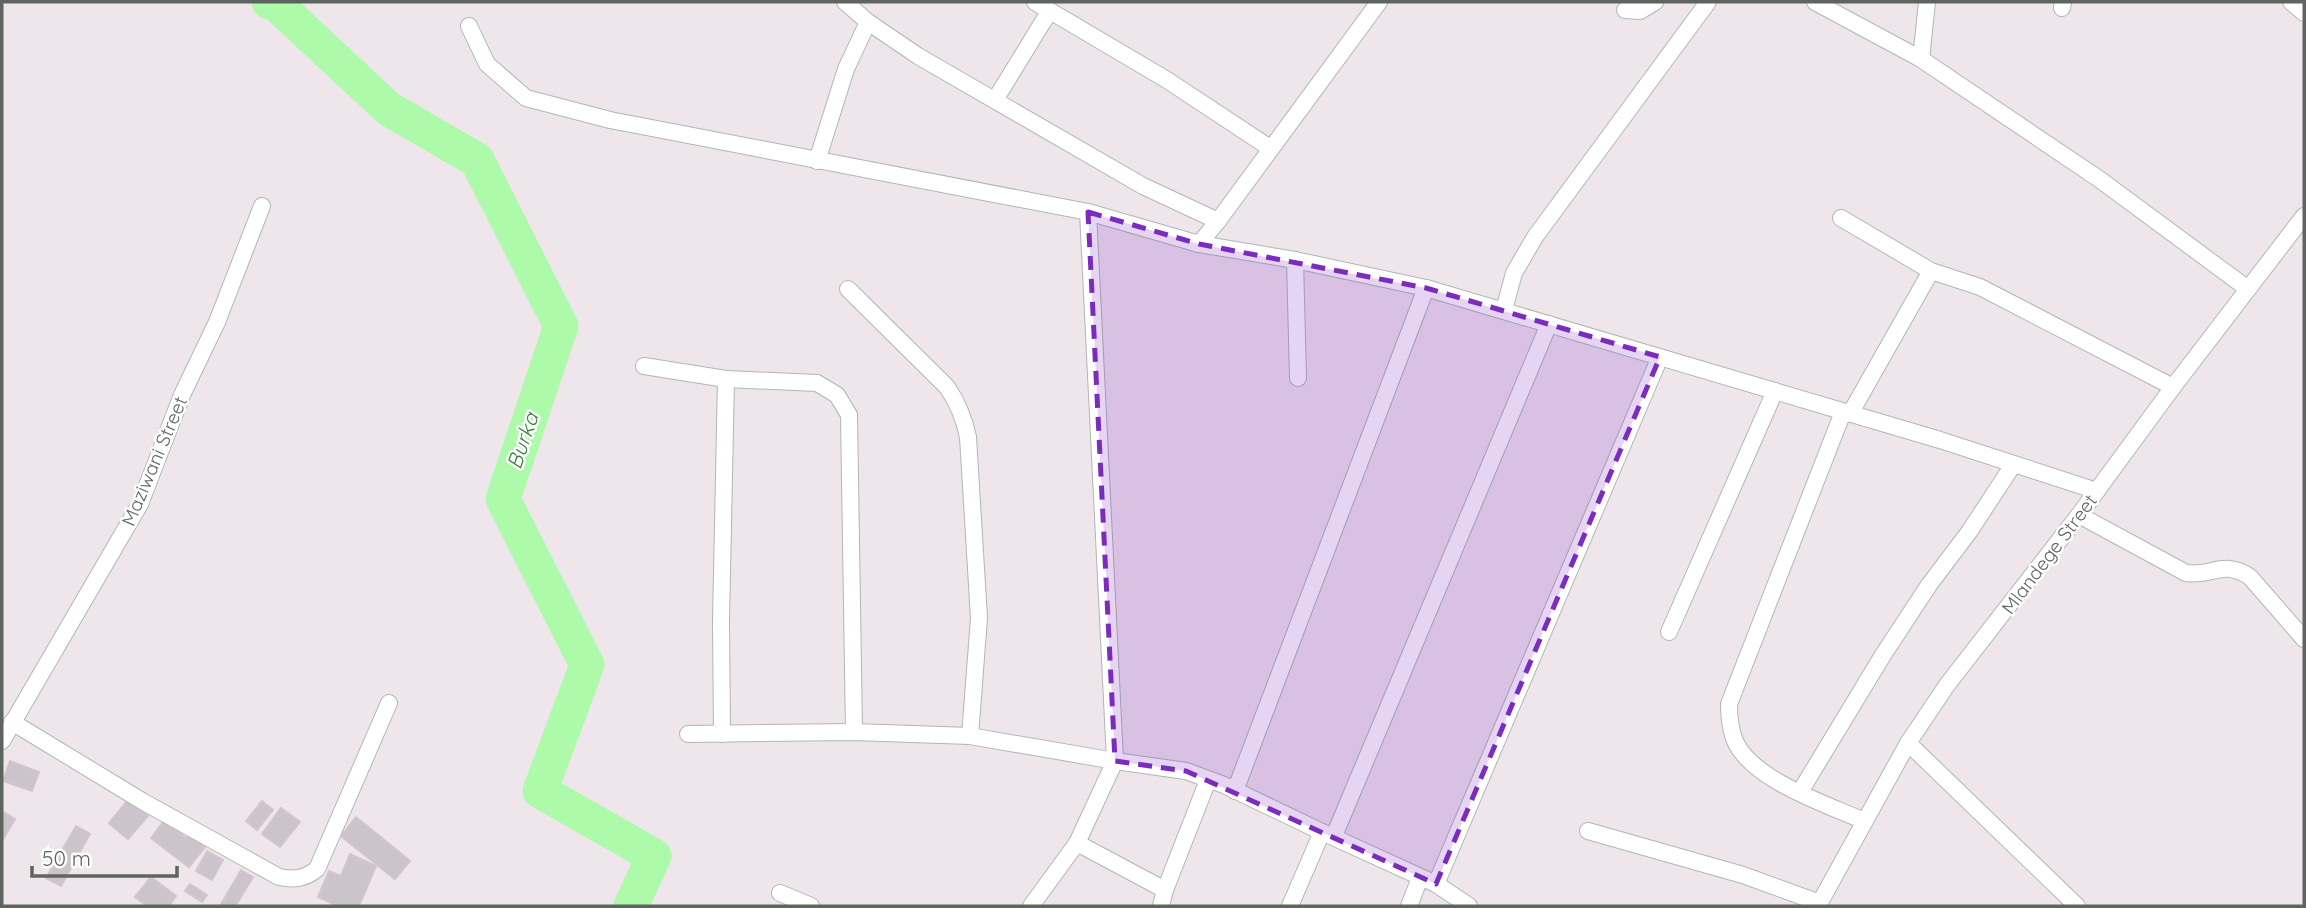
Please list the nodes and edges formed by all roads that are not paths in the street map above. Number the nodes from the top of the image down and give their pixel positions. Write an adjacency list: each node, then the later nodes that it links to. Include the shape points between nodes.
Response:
1 (845, 2): 12 (street)
2 (1035, 2): 10 (street)
3 (1379, 2): 16 (street)
4 (1655, 2): 9 (street, via 1640,11)
5 (1708, 2): 29 (street, via 1535,237 1514,273)
6 (1815, 2): 14 (street)
7 (1927, 2): 14 (street)
8 (2291, 2): 11 (street)
9 (1625, 10)
10 (1049, 12): 15 (street); 16 (street, via 1167,80)
11 (2304, 13)
12 (868, 22): 15 (street); 17 (street, via 846,69)
13 (469, 26): 17 (street, via 487,64 526,98 610,120)
14 (1921, 59): 28 (street, via 2099,179)
15 (995, 100): 22 (street, via 1143,186)
16 (1270, 148): 22 (street)
17 (817, 161): 19 (street)
18 (262, 206): 44 (street, Maziwani Street, via 140,503)
19 (1088, 212): 23 (street); 51 (street)
20 (2304, 216): 28 (street, Mlandege Street)
21 (1841, 218): 25 (street)
22 (1218, 221): 23 (street)
23 (1199, 244): 24 (street)
24 (1295, 260): 26 (street); 33 (street)
25 (1931, 271): 35 (street, via 1980,287); 37 (street)
26 (1426, 288): 29 (street); 53 (street)
27 (848, 289): 48 (street, via 947,387 965,420 979,618)
28 (2248, 289): 35 (street, Mlandege Street)
29 (1504, 310): 30 (street)
30 (1549, 324): 31 (street); 57 (street)
31 (1660, 357): 36 (street); 60 (street)
32 (644, 366): 34 (street)
33 (1298, 378)
34 (726, 379): 45 (street, via 817,383 837,395 849,415); 47 (street)
35 (2173, 387): 39 (street, Mlandege Street)
36 (1775, 391): 37 (street); 41 (street)
37 (1847, 413): 38 (street); 54 (street, via 1729,704 1735,743 1745,758)
38 (2013, 465): 39 (street); 54 (street, via 1928,585)
39 (2097, 491): 40 (street, Mlandege Street)
40 (2079, 515): 42 (street, via 2186,573 2226,568 2241,571); 50 (street, Mlandege Street, via 1947,685)
41 (1669, 632)
42 (2304, 639)
43 (390, 703): 44 (street, via 317,869 294,880 279,877 142,801)
44 (12, 722): 49 (street, Maziwani Street)
45 (854, 732): 47 (street); 48 (street)
46 (688, 734): 47 (street)
47 (722, 734)
48 (970, 736): 51 (street)
49 (2, 741)
50 (1908, 743): 55 (street, Mlandege Street); 69 (street)
51 (1115, 761): 52 (street, via 1186,771); 58 (street)
52 (1208, 780): 53 (street); 62 (street)
53 (1235, 790): 57 (street)
54 (1800, 792): 55 (street)
55 (1864, 821): 63 (street, Mlandege Street)
56 (1588, 831): 63 (street, via 1743,875)
57 (1328, 834): 59 (street); 66 (street)
58 (1077, 843): 62 (street); 65 (street)
59 (1420, 878): 60 (street); 67 (street)
60 (1436, 884): 68 (street)
61 (780, 893): 64 (street)
62 (1163, 898)
63 (1819, 904)
64 (811, 906)
65 (1031, 906)
66 (1290, 906)
67 (1409, 906)
68 (1469, 906)
69 (2077, 906)

